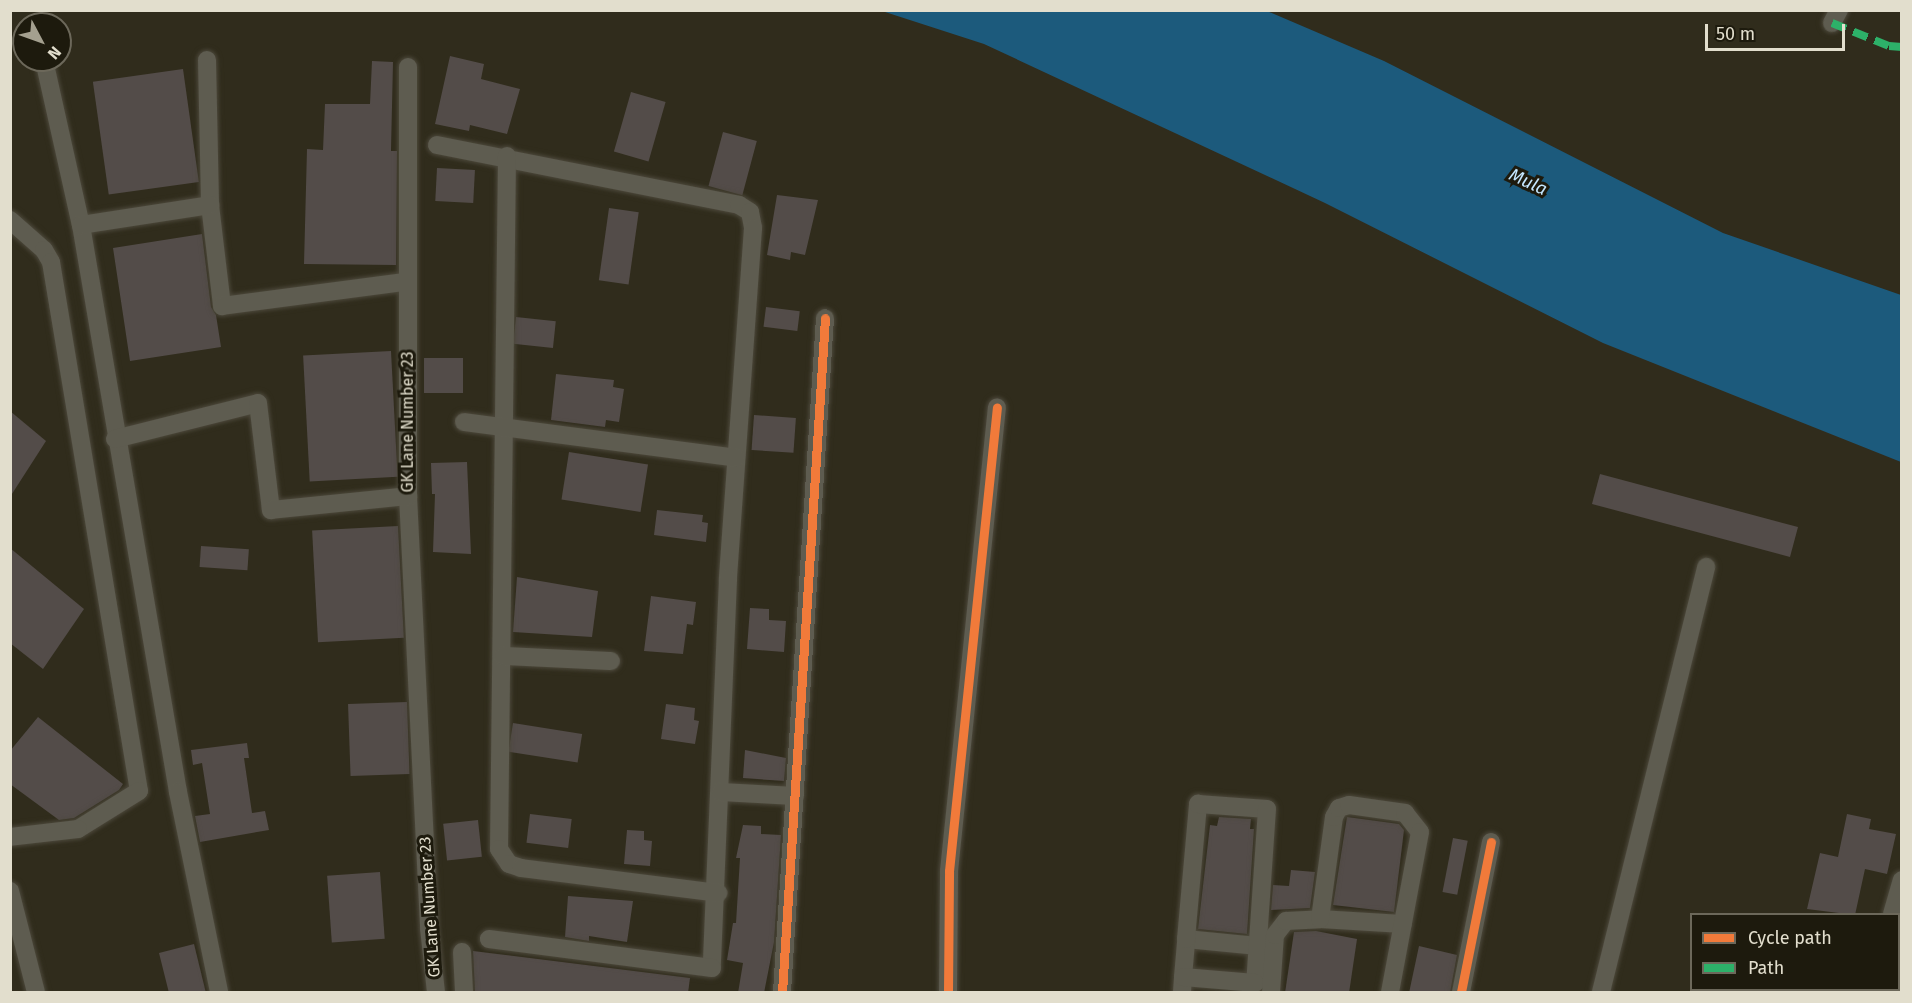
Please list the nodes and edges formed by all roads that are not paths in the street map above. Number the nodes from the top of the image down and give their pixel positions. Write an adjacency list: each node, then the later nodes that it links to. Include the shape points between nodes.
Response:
1 (207, 60): 6 (street)
2 (408, 67): 9 (street, GK Lane Number 23)
3 (47, 72): 8 (street)
4 (437, 145): 5 (street)
5 (507, 156): 13 (street); 15 (street, via 739,206 750,212 753,228)
6 (210, 205): 8 (street); 9 (street, via 222,306)
7 (10, 220): 22 (street, via 44,250 52,270 139,791 78,829)
8 (81, 225): 14 (street)
9 (405, 282): 16 (street, GK Lane Number 23)
10 (825, 318): 21 (street)
11 (997, 407): 40 (street, via 949,871)
12 (464, 422): 13 (street)
13 (502, 426): 15 (street); 18 (street)
14 (115, 439): 16 (street, via 258,403 271,510); 36 (street, via 178,792)
15 (736, 458): 20 (street)
16 (408, 496): 37 (street, GK Lane Number 23, via 429,928)
17 (1706, 567): 44 (street)
18 (504, 656): 19 (street); 26 (street, via 499,849 503,859 521,868)
19 (611, 661)
20 (721, 792): 21 (street); 26 (street)
21 (795, 796): 39 (street)
22 (10, 837)
23 (1491, 842): 43 (street)
24 (1902, 880): 27 (street)
25 (10, 891): 35 (street)
26 (718, 893): 30 (street, via 712,968)
27 (1893, 913)
28 (1320, 919): 29 (street); 29 (street, via 1334,817 1339,808 1349,805 1405,813 1420,831); 41 (street, via 1286,921 1279,926)
29 (1402, 924): 42 (street)
30 (489, 939)
31 (1186, 939): 32 (street); 32 (street, via 1198,804 1268,809); 34 (street)
32 (1257, 946): 34 (street, via 1255,983)
33 (462, 952): 38 (street)
34 (1182, 985)
35 (36, 993)
36 (219, 993)
37 (436, 993)
38 (464, 993)
39 (782, 993)
40 (948, 993)
41 (1270, 993)
42 (1390, 993)
43 (1461, 993)
44 (1601, 993)

